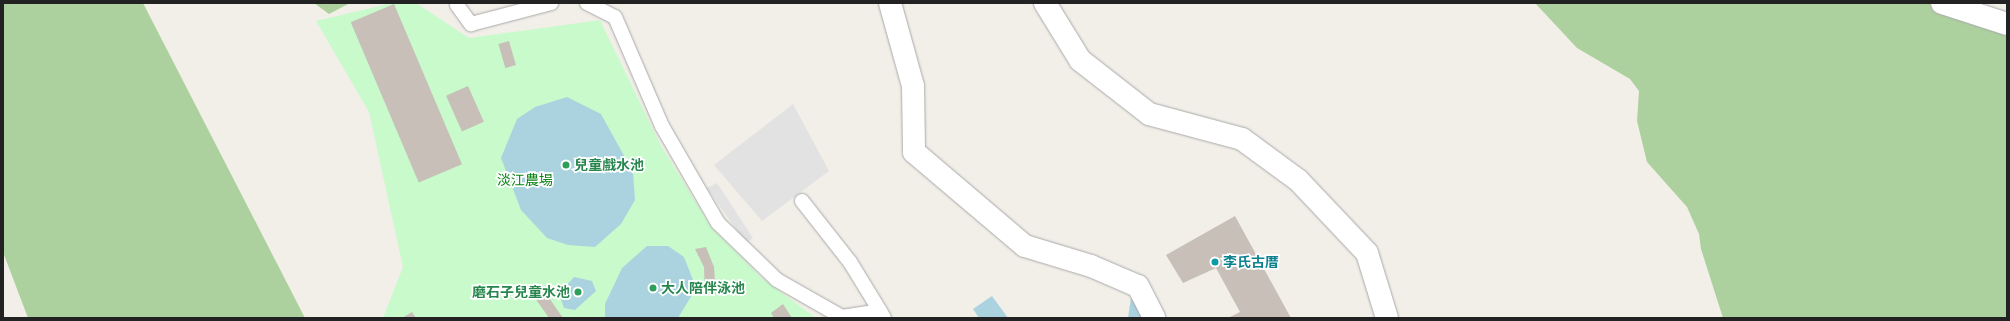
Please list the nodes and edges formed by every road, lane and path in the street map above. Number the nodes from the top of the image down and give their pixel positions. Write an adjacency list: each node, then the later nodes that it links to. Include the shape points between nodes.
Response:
1 (551, 3): 6 (lane, via 471,24)
2 (587, 3): 9 (lane, via 615,17 662,126 718,223 777,280 842,317)
3 (890, 3): 10 (street, via 914,86 914,152 1025,246 1092,266 1138,286)
4 (1045, 3): 11 (street, via 1080,60 1149,114 1242,139 1298,180 1367,253)
5 (1942, 3): 7 (street)
6 (457, 5)
7 (2007, 24)
8 (802, 201): 9 (lane, via 850,262)
9 (882, 314)
10 (1154, 318)
11 (1387, 318)

